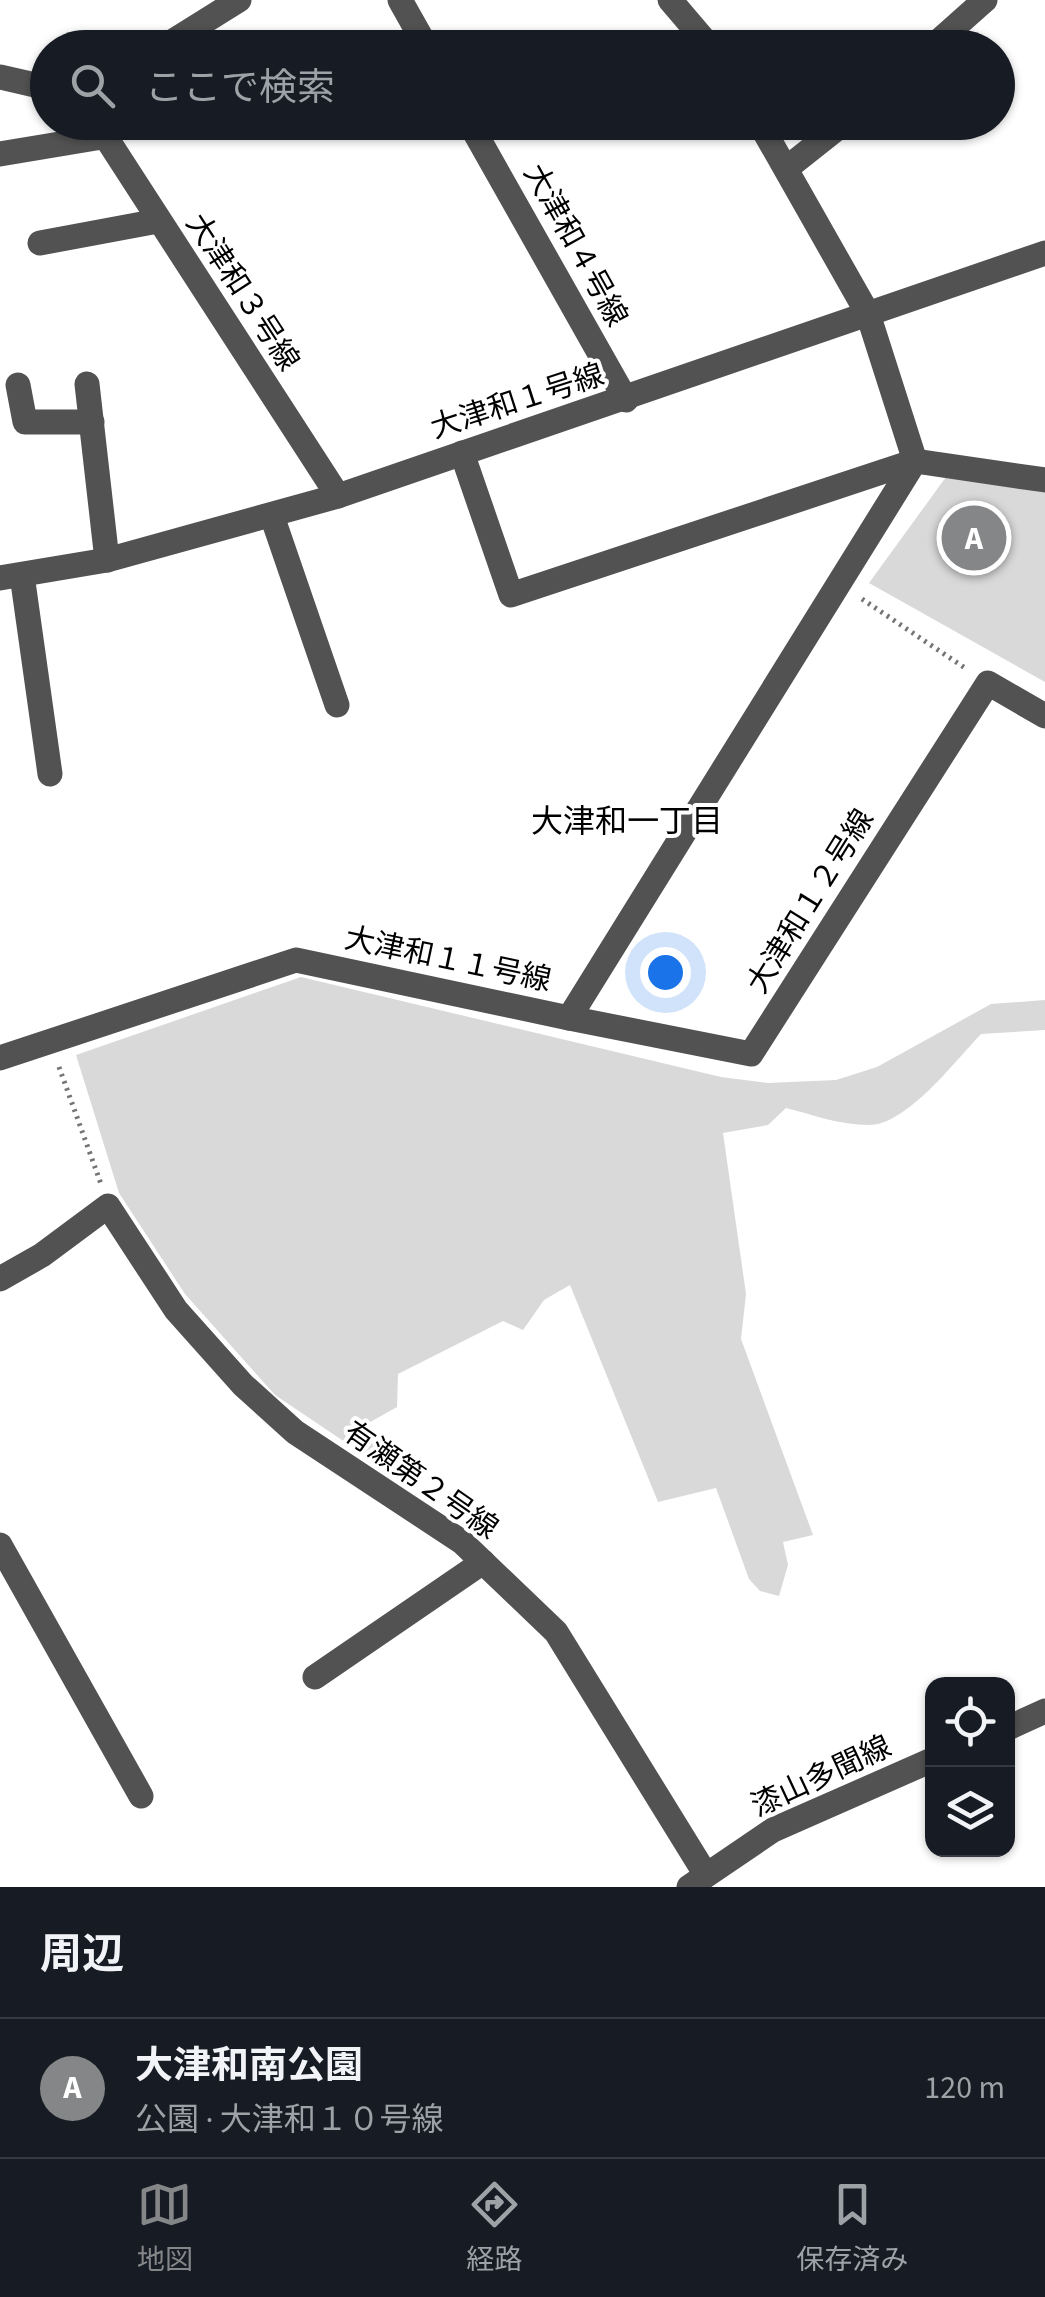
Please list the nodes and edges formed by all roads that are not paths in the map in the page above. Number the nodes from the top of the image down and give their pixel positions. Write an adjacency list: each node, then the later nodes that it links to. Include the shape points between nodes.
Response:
1 (239, 0): 5 (street)
2 (400, 0): 6 (street)
3 (670, 0): 7 (street)
4 (985, 0): 8 (street)
5 (191, 30)
6 (416, 30)
7 (696, 30)
8 (951, 30)
9 (0, 77): 10 (street)
10 (30, 84)
11 (58, 140): 16 (street)
12 (105, 140): 18 (street, 大津和３号線)
13 (479, 140): 24 (street, 大津和４号線)
14 (770, 140): 17 (street)
15 (823, 140): 17 (street)
16 (0, 154)
17 (788, 168): 21 (street)
18 (158, 221): 19 (street); 29 (street, 大津和３号線)
19 (40, 243)
20 (1045, 254): 21 (street, 大津和１号線)
21 (868, 314): 24 (street, 大津和１号線); 27 (street)
22 (88, 384): 25 (street)
23 (18, 385): 25 (street, via 26,422)
24 (626, 400): 26 (street, 大津和１号線)
25 (92, 422): 31 (street)
26 (462, 453): 27 (street, via 511,596); 29 (street, 大津和１号線)
27 (915, 460): 28 (street); 36 (street, 大津和１１号線)
28 (1045, 480)
29 (338, 496): 30 (street, 大津和１号線)
30 (272, 516): 31 (street, 大津和１号線); 33 (street)
31 (108, 560): 32 (street, 大津和１号線)
32 (11, 576): 35 (street)
33 (338, 705)
34 (1045, 716): 36 (street, 大津和１２号線, via 988,682 751,1054)
35 (50, 774)
36 (569, 1018): 37 (street, 大津和１１号線, via 296,960)
37 (0, 1058)
38 (0, 1279): 40 (street, 有瀬第２号線, via 108,1206 176,1310 243,1385 295,1432)
39 (0, 1545): 45 (street)
40 (483, 1562): 41 (street); 46 (street, 有瀬第２号線, via 556,1632)
41 (315, 1677)
42 (1045, 1711): 43 (street)
43 (1015, 1725)
44 (925, 1763): 46 (street, 漆山多聞線, via 773,1830)
45 (141, 1796)
46 (698, 1881)

